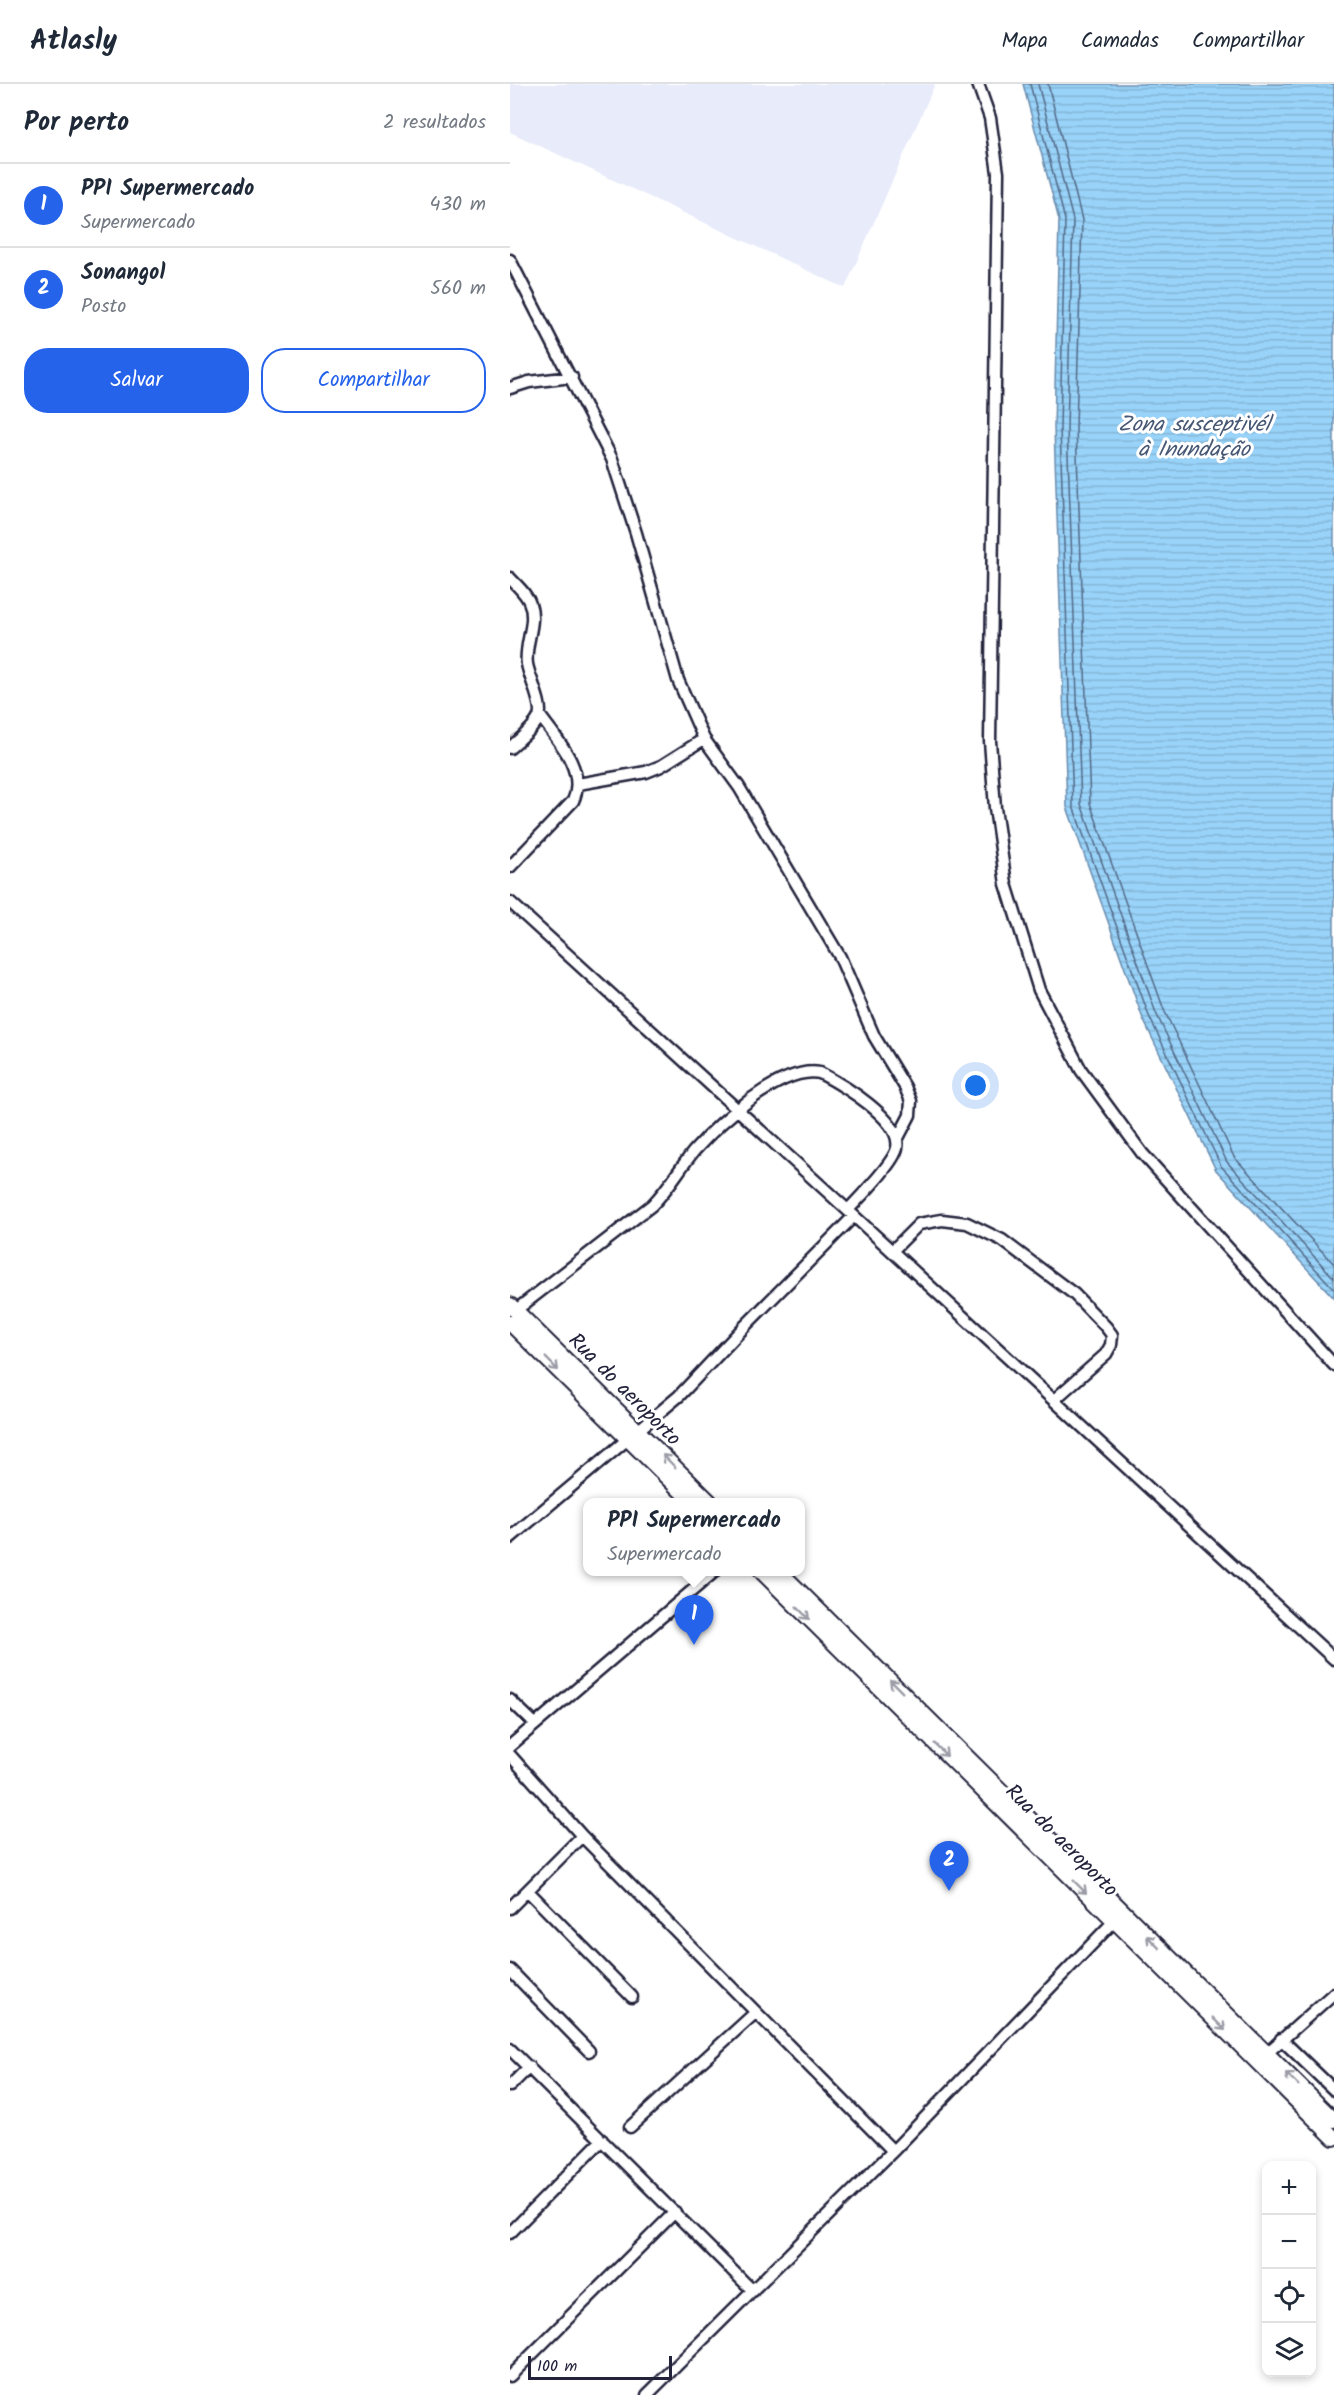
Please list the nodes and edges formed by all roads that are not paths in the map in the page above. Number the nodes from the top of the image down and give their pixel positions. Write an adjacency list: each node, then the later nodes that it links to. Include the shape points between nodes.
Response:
1 (978, 84): 17 (street, via 990,118 998,173 990,741 1006,884 1039,990 1081,1070 1142,1153)
2 (510, 260): 3 (street)
3 (572, 377): 4 (street, via 529,381); 7 (street, via 612,459 678,681)
4 (510, 388)
5 (510, 578): 6 (street, via 531,605 527,663)
6 (540, 716): 8 (street); 9 (street, via 561,743)
7 (704, 739): 9 (street, via 646,772); 13 (street, via 739,787 840,957 874,1036 905,1087 911,1101 910,1115)
8 (510, 748)
9 (578, 784): 10 (street, via 573,801)
10 (510, 867)
11 (510, 902): 12 (street)
12 (737, 1110): 13 (street, via 774,1085 812,1072 861,1099 889,1122); 14 (street); 16 (street, via 696,1149 652,1205)
13 (898, 1138): 14 (street, via 892,1160)
14 (851, 1213): 15 (street); 19 (street, via 690,1387)
15 (892, 1251): 18 (street); 18 (street, via 919,1224 942,1220 967,1223 1002,1240 1074,1294 1107,1327 1112,1335 1111,1345 1106,1354)
16 (512, 1312): 19 (main road, Rua do aeroporto)
17 (1334, 1365)
18 (1054, 1400): 26 (street)
19 (633, 1434): 20 (main road, Rua do aeroporto); 21 (main road, Rua do aeroporto, one-way to 19); 22 (street)
20 (688, 1498)
21 (704, 1498)
22 (510, 1538)
23 (709, 1576): 28 (street)
24 (766, 1576): 34 (main road, Rua do aeroporto, one-way to 34)
25 (784, 1576): 34 (main road, Rua do aeroporto, one-way to 25)
26 (1334, 1659)
27 (510, 1700): 28 (street)
28 (535, 1724): 29 (street)
29 (510, 1746)
30 (510, 1755): 31 (street)
31 (582, 1836): 32 (street); 38 (street)
32 (528, 1891): 33 (street); 37 (street)
33 (510, 1908)
34 (1119, 1917): 42 (main road, Rua do aeroporto, one-way to 34); 48 (main road, Rua do aeroporto, one-way to 48); 50 (street)
35 (510, 1970): 41 (street)
36 (1334, 1993): 39 (street)
37 (632, 1997)
38 (755, 2013): 47 (street); 50 (street)
39 (1281, 2039): 42 (street); 45 (street)
40 (510, 2049): 43 (street)
41 (589, 2051)
42 (1266, 2054): 46 (main road, Rua do aeroporto, one-way to 42)
43 (529, 2067): 44 (street); 49 (street)
44 (510, 2086)
45 (1334, 2090)
46 (1334, 2120)
47 (630, 2127)
48 (1334, 2138)
49 (602, 2140): 51 (street); 52 (street)
50 (893, 2151): 53 (street)
51 (675, 2212): 53 (street); 54 (street)
52 (510, 2234)
53 (753, 2291): 55 (street)
54 (510, 2376)
55 (647, 2395)

